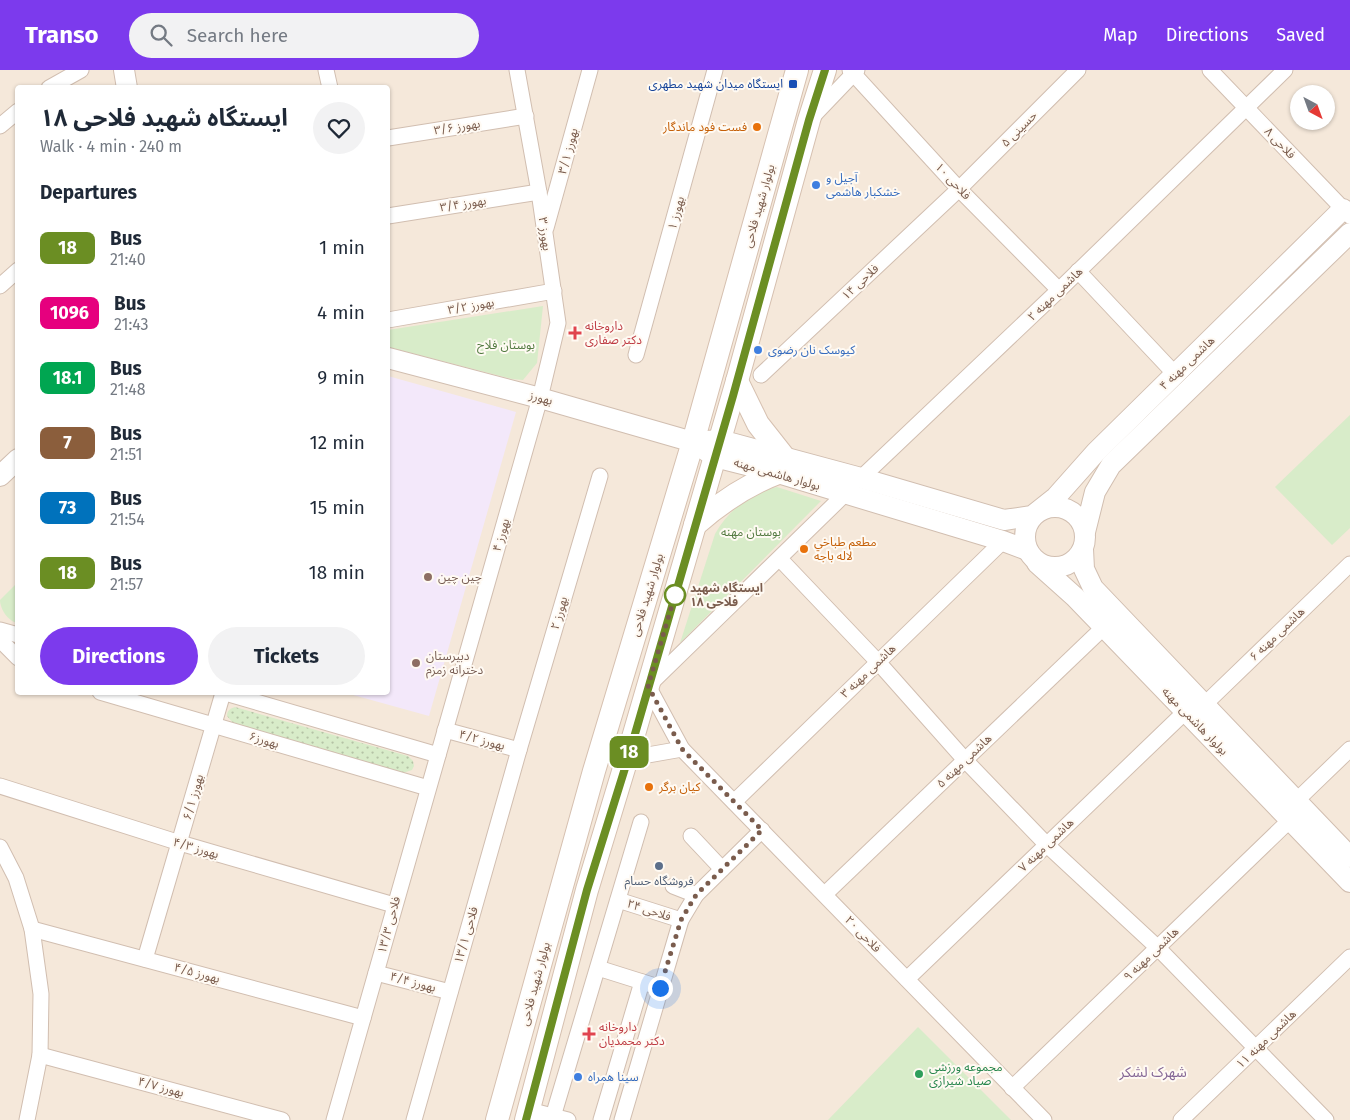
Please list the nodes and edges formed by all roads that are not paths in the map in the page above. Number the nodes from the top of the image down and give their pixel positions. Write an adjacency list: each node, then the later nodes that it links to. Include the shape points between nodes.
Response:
1 (81, 70): 13 (street)
2 (124, 70): 14 (street)
3 (326, 70): 15 (street)
4 (517, 70): 18 (street, بهورز ۳)
5 (590, 70): 26 (street, بهورز ۳/۱)
6 (713, 70): 34 (street, بهورز ۱)
7 (797, 70): 40 (main road, بولوار شهید فلاحی)
8 (824, 70): 19 (main road, بولوار شهید فلاحی)
9 (1078, 70): 22 (street, حسینی ۵)
10 (1210, 70): 16 (street, فلاحی ۸)
11 (1285, 70): 16 (street, هاشمی مهنه ۲)
12 (854, 71): 19 (street); 22 (street, فلاحی ۱۰)
13 (54, 85)
14 (126, 85)
15 (329, 85)
16 (1246, 108): 24 (street, فلاحی ۸); 28 (street, هاشمی مهنه ۲)
17 (15, 114): 20 (street)
18 (526, 116): 21 (street, بهورز ۳/۶); 23 (street, بهورز ۳)
19 (809, 120): 38 (main road, بولوار شهید فلاحی)
20 (0, 126)
21 (390, 138)
22 (959, 189): 31 (street, فلاحی ۱۰); 37 (street, فلاحی ۱۴)
23 (539, 192): 25 (street, بهورز ۳/۴); 26 (street, بهورز ۳)
24 (1348, 209): 36 (street, هاشمی مهنه ۴)
25 (390, 216)
26 (545, 233): 32 (street, بهورز ۳)
27 (1350, 233): 51 (street, هاشمی مهنه ۴, via 1111,465 1095,492)
28 (1078, 271): 31 (street, هاشمی مهنه ۲); 36 (street)
29 (15, 272): 30 (street)
30 (0, 285)
31 (1059, 290): 46 (street, هاشمی مهنه ۲)
32 (554, 291): 33 (street, بهورز ۳/۲); 39 (street, بهورز ۳, via 558,323)
33 (390, 320)
34 (636, 355)
35 (390, 359): 39 (street, بهورز)
36 (1175, 374): 48 (street, هاشمی مهنه ۴, via 1096,452 1056,497)
37 (761, 375)
38 (737, 381): 41 (main road, بولوار شهید فلاحی); 43 (main road)
39 (540, 398): 40 (street, بهورز); 67 (street, بهورز ۴)
40 (693, 442): 41 (street, بولوار هاشمی مهنه); 113 (main road, بولوار شهید فلاحی, via 594,771)
41 (718, 448): 43 (street, بولوار هاشمی مهنه); 49 (main road, بولوار شهید فلاحی)
42 (15, 462): 44 (street)
43 (781, 465): 46 (street, بولوار هاشمی مهنه); 47 (street, بولوار هاشمی مهنه); 49 (main road, via 734,493)
44 (0, 476)
45 (600, 476): 70 (street, بهورز ۲)
46 (861, 478): 48 (street, بولوار هاشمی مهنه, via 1004,520)
47 (846, 493): 50 (street, بولوار هاشمی مهنه); 53 (street)
48 (1032, 516): 51 (street, via 1046,507 1064,507 1078,517); 52 (street, via 1024,532)
49 (695, 525): 61 (main road, بولوار شهید فلاحی)
50 (1003, 541): 52 (street, بولوار هاشمی مهنه); 60 (street, هاشمی مهنه ۳)
51 (1084, 541): 52 (street, via 1072,563 1054,568); 65 (street, بولوار هاشمی مهنه, via 1084,569 1093,588)
52 (1032, 556): 55 (street, بولوار هاشمی مهنه)
53 (780, 559): 60 (street); 61 (street)
54 (1350, 564): 65 (street, هاشمی مهنه ۶)
55 (1104, 627): 65 (street, بولوار هاشمی مهنه); 72 (street, هاشمی مهنه ۵)
56 (0, 630): 57 (street)
57 (15, 634)
58 (0, 640): 59 (street)
59 (15, 655)
60 (878, 662): 72 (street); 76 (street, هاشمی مهنه ۳)
61 (648, 686): 68 (street, فلاحی ۲۰); 73 (main road, بولوار شهید فلاحی)
62 (110, 695): 66 (street, بهورز۶)
63 (222, 695): 66 (street, بهورز ۶/۱)
64 (230, 695): 71 (street)
65 (1195, 708): 77 (street, بولوار هاشمی مهنه); 82 (street, هاشمی مهنه ۷)
66 (214, 725): 75 (street, بهورز۶); 81 (street, بهورز ۶/۱)
67 (445, 730): 70 (street, بهورز ۴/۲); 71 (street, فلاحی ۱۳/۳)
68 (682, 749): 73 (street, via 642,756); 76 (street, فلاحی ۲۰)
69 (1350, 749): 77 (street, هاشمی مهنه ۹)
70 (519, 750): 102 (street, فلاحی ۱۳/۱)
71 (438, 755): 75 (street, فلاحی ۱۳/۳)
72 (965, 760): 82 (street); 88 (street, هاشمی مهنه ۵)
73 (626, 765): 107 (main road, بولوار شهید فلاحی, via 587,890)
74 (0, 786): 81 (street, بهورز ۴/۳)
75 (428, 788): 91 (street, فلاحی ۱۳/۳)
76 (734, 802): 79 (street, فلاحی ۲۰)
77 (1293, 810): 84 (street, بولوار هاشمی مهنه); 86 (street, بولوار هاشمی مهنه); 94 (street, هاشمی مهنه ۹)
78 (641, 822): 90 (street)
79 (762, 830): 85 (street); 88 (street, فلاحی ۲۰)
80 (691, 836): 85 (street)
81 (180, 843): 91 (street, بهورز ۴/۳); 96 (street, بهورز ۶/۱)
82 (1046, 845): 94 (street); 99 (street, هاشمی مهنه ۷)
83 (0, 847): 93 (street, via 16,878)
84 (1350, 858)
85 (722, 869): 89 (street)
86 (1350, 882)
87 (673, 886): 89 (street)
88 (825, 894): 99 (street, فلاحی ۲۰)
89 (696, 895): 92 (street)
90 (618, 900): 92 (street, فلاحی ۲۴); 97 (street)
91 (394, 906): 98 (street, فلاحی ۱۳/۳)
92 (681, 920): 101 (street)
93 (32, 929): 96 (street, بهورز ۴/۵); 105 (street, via 41,994)
94 (1158, 948): 104 (street); 106 (street, هاشمی مهنه ۹)
95 (1350, 957): 104 (street, هاشمی مهنه ۱۱)
96 (145, 959): 103 (street, بهورز ۴/۵)
97 (598, 968): 100 (street); 108 (street)
98 (376, 973): 102 (street, بهورز ۴/۴); 103 (street, فلاحی ۱۳/۳)
99 (907, 979): 106 (street, فلاحی ۲۰)
100 (642, 982): 101 (street); 115 (street)
101 (660, 988): 116 (street)
102 (450, 992): 112 (street, فلاحی ۱۳/۱)
103 (363, 1018): 111 (street, فلاحی ۱۳/۳)
104 (1256, 1048): 118 (street, هاشمی مهنه ۱۱); 119 (street)
105 (40, 1055): 109 (street); 110 (street, بهورز ۴/۷)
106 (1012, 1088): 117 (street, فلاحی ۲۰)
107 (527, 1115): 108 (street)
108 (552, 1118): 114 (street)
109 (27, 1120)
110 (282, 1120)
111 (334, 1120)
112 (414, 1120)
113 (497, 1120)
114 (568, 1120)
115 (601, 1120)
116 (622, 1120)
117 (1044, 1120)
118 (1181, 1120)
119 (1326, 1120)

